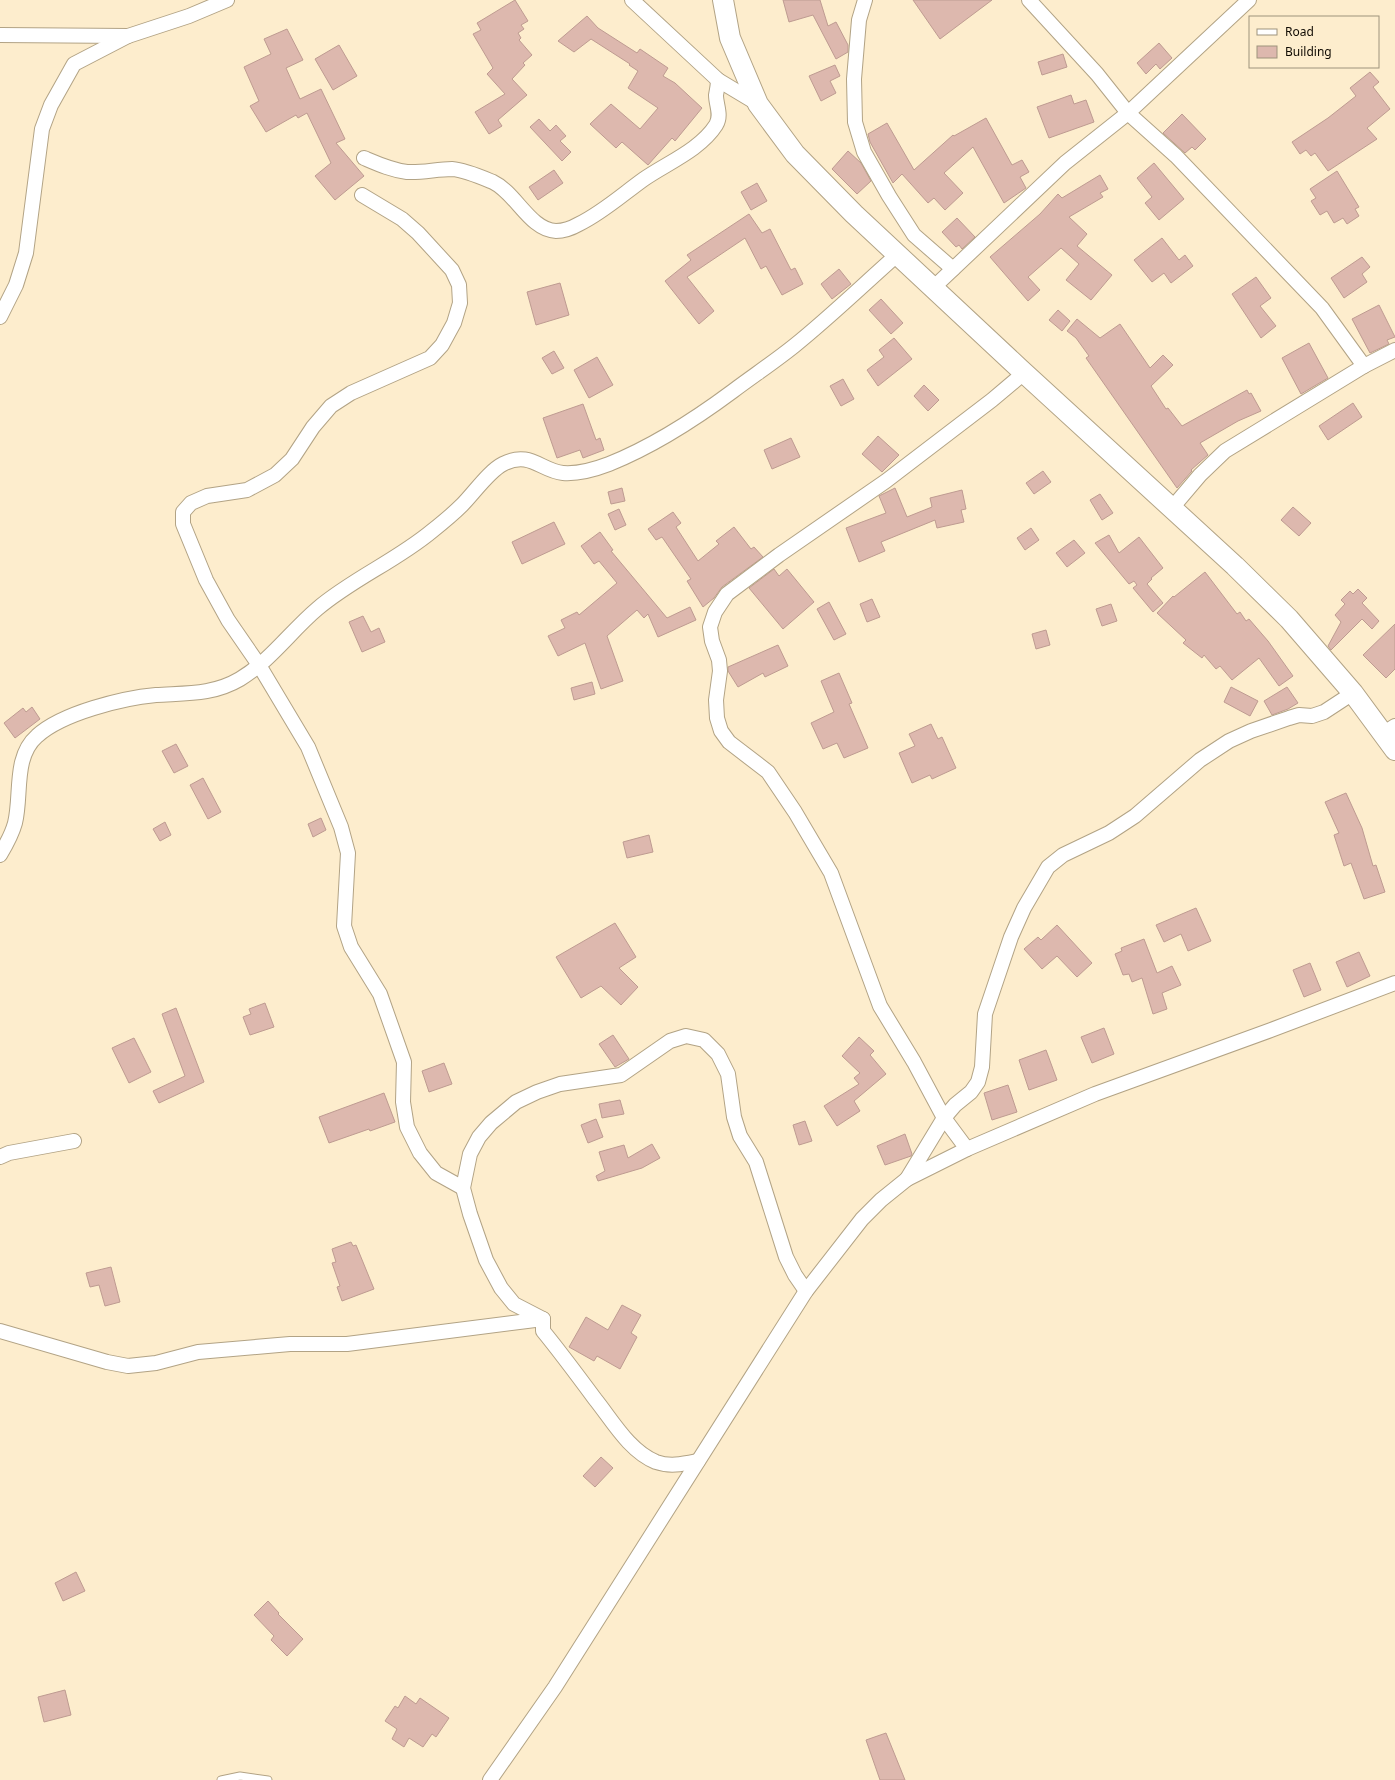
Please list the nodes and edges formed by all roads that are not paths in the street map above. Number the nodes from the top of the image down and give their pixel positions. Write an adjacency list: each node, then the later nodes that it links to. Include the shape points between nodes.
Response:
1 (227, 0): 8 (street, via 189,16)
2 (632, 0): 9 (street)
3 (723, 0): 10 (main road, via 730,38)
4 (865, 0): 15 (street, via 859,20 854,80 856,122 864,152 914,235)
5 (1030, 0): 11 (street, via 1097,74)
6 (1249, 0): 11 (street)
7 (0, 35): 8 (street)
8 (128, 36): 17 (street, via 74,64 51,105 42,129 26,253 16,285)
9 (718, 80): 10 (street); 12 (street, via 716,96 719,112 717,123 709,133 693,147 580,224 563,231 538,226 506,192 495,183 481,177 453,169 423,173 406,172)
10 (758, 104): 14 (main road, via 795,154)
11 (1128, 113): 15 (street, via 1065,163); 19 (street, via 1176,156 1322,308)
12 (364, 158)
13 (362, 195): 22 (street, via 402,219 452,270 460,285 460,303 454,323 442,345 430,358 351,393 331,406 313,427 292,459 275,475 247,490 207,496 191,503 183,512 183,524 206,580 228,620)
14 (898, 254): 16 (main road); 22 (street, via 794,346 705,412 652,444 607,465 580,471 562,473 530,459 502,464 432,531 404,553 342,590 317,609)
15 (953, 269): 16 (street)
16 (933, 288): 20 (main road)
17 (0, 316)
18 (1395, 350): 19 (street)
19 (1364, 366): 21 (street, via 1225,451)
20 (1024, 373): 21 (main road); 28 (street, via 886,481 727,594 715,612 710,627 719,660 716,700 721,731 729,742 768,772 831,873 880,1006)
21 (1172, 508): 23 (main road, via 1289,620)
22 (259, 665): 26 (street, via 219,690 154,696 108,704 60,722 37,735 25,750 15,825); 33 (street, via 308,747 341,827 348,853 344,926 351,947 380,994 404,1062 403,1102 407,1127 420,1153 436,1173)
23 (1353, 693): 24 (main road); 28 (street, via 1324,712 1289,718 1229,741 1200,760 1135,816 1109,833 1063,855 1048,867 1024,908 1011,937 985,1014 982,1067 978,1082)
24 (1389, 729): 25 (main road)
25 (1395, 750)
26 (0, 855)
27 (1395, 983): 30 (street, via 1095,1094)
28 (944, 1118): 30 (street); 32 (street)
29 (74, 1141): 31 (street, via 9,1153)
30 (966, 1149): 32 (street)
31 (0, 1157)
32 (907, 1179): 34 (street, via 862,1219)
33 (463, 1188): 34 (street, via 470,1154 479,1137 516,1102 560,1084 621,1075 670,1042 686,1036 704,1040 718,1054 728,1074 734,1117 740,1136 756,1162 786,1257); 35 (street, via 486,1260 501,1288 514,1304)
34 (806, 1291): 37 (street)
35 (543, 1319): 36 (street, via 347,1344 290,1344 198,1352 128,1366); 37 (street, via 543,1331 624,1437 642,1454 656,1462 670,1465)
36 (0, 1332)
37 (698, 1462): 40 (street, via 555,1687)
38 (221, 1780): 39 (lane, via 240,1776)
39 (268, 1780)
40 (490, 1780)

